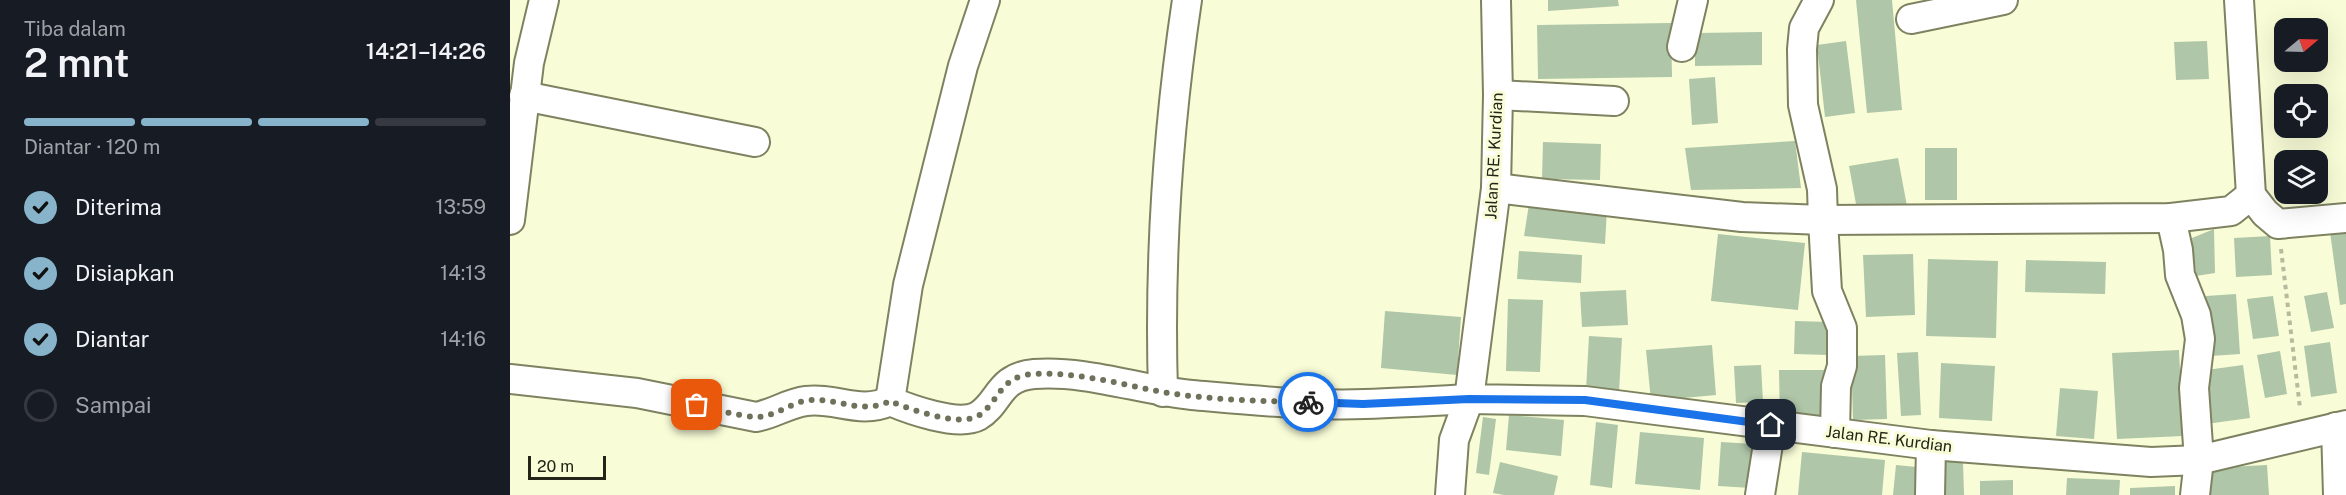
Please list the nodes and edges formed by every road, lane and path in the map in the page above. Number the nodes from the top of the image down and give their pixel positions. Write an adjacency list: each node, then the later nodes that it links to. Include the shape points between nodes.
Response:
1 (544, 0): 12 (street)
2 (985, 0): 25 (street, via 963,66 908,285)
3 (1187, 0): 23 (street, via 1173,103 1164,256)
4 (1496, 0): 11 (street, Jalan RE. Kurdian)
5 (1693, 0): 10 (street)
6 (1819, 0): 20 (street, via 1804,28 1803,105 1820,178)
7 (2003, 0): 9 (street)
8 (2239, 0): 16 (street)
9 (1911, 19)
10 (1682, 47)
11 (1498, 95): 13 (street); 15 (street, Jalan RE. Kurdian)
12 (524, 96): 14 (street); 19 (street)
13 (1614, 101)
14 (755, 142)
15 (1496, 188): 20 (street, via 1742,217); 24 (street, Jalan RE. Kurdian)
16 (2251, 195): 17 (street, via 2231,211); 21 (street)
17 (2171, 218): 20 (street); 31 (street, via 2180,275 2196,315 2200,339 2194,388)
18 (2346, 218): 21 (street)
19 (510, 220)
20 (1823, 220): 28 (street, via 1827,291 1842,328)
21 (2278, 224): 29 (path)
22 (510, 379): 25 (street, via 637,393 756,417 803,401 870,408)
23 (1163, 392): 24 (street, via 1363,404); 25 (street, via 1072,376 1032,374 1012,380 978,416 964,420 913,411)
24 (1469, 399): 26 (street, Jalan RE. Kurdian, via 1585,400); 32 (street, via 1454,440)
25 (890, 401)
26 (1771, 425): 28 (street, Jalan RE. Kurdian); 33 (street)
27 (2341, 426): 29 (street, Jalan RE. Kurdian); 36 (street)
28 (1836, 433): 30 (street, Jalan RE. Kurdian)
29 (2303, 435): 31 (street, Jalan RE. Kurdian)
30 (1931, 445): 31 (street, Jalan RE. Kurdian, via 2151,462); 34 (street)
31 (2199, 460): 35 (street)
32 (1450, 495)
33 (1760, 495)
34 (1930, 495)
35 (2195, 495)
36 (2338, 495)

